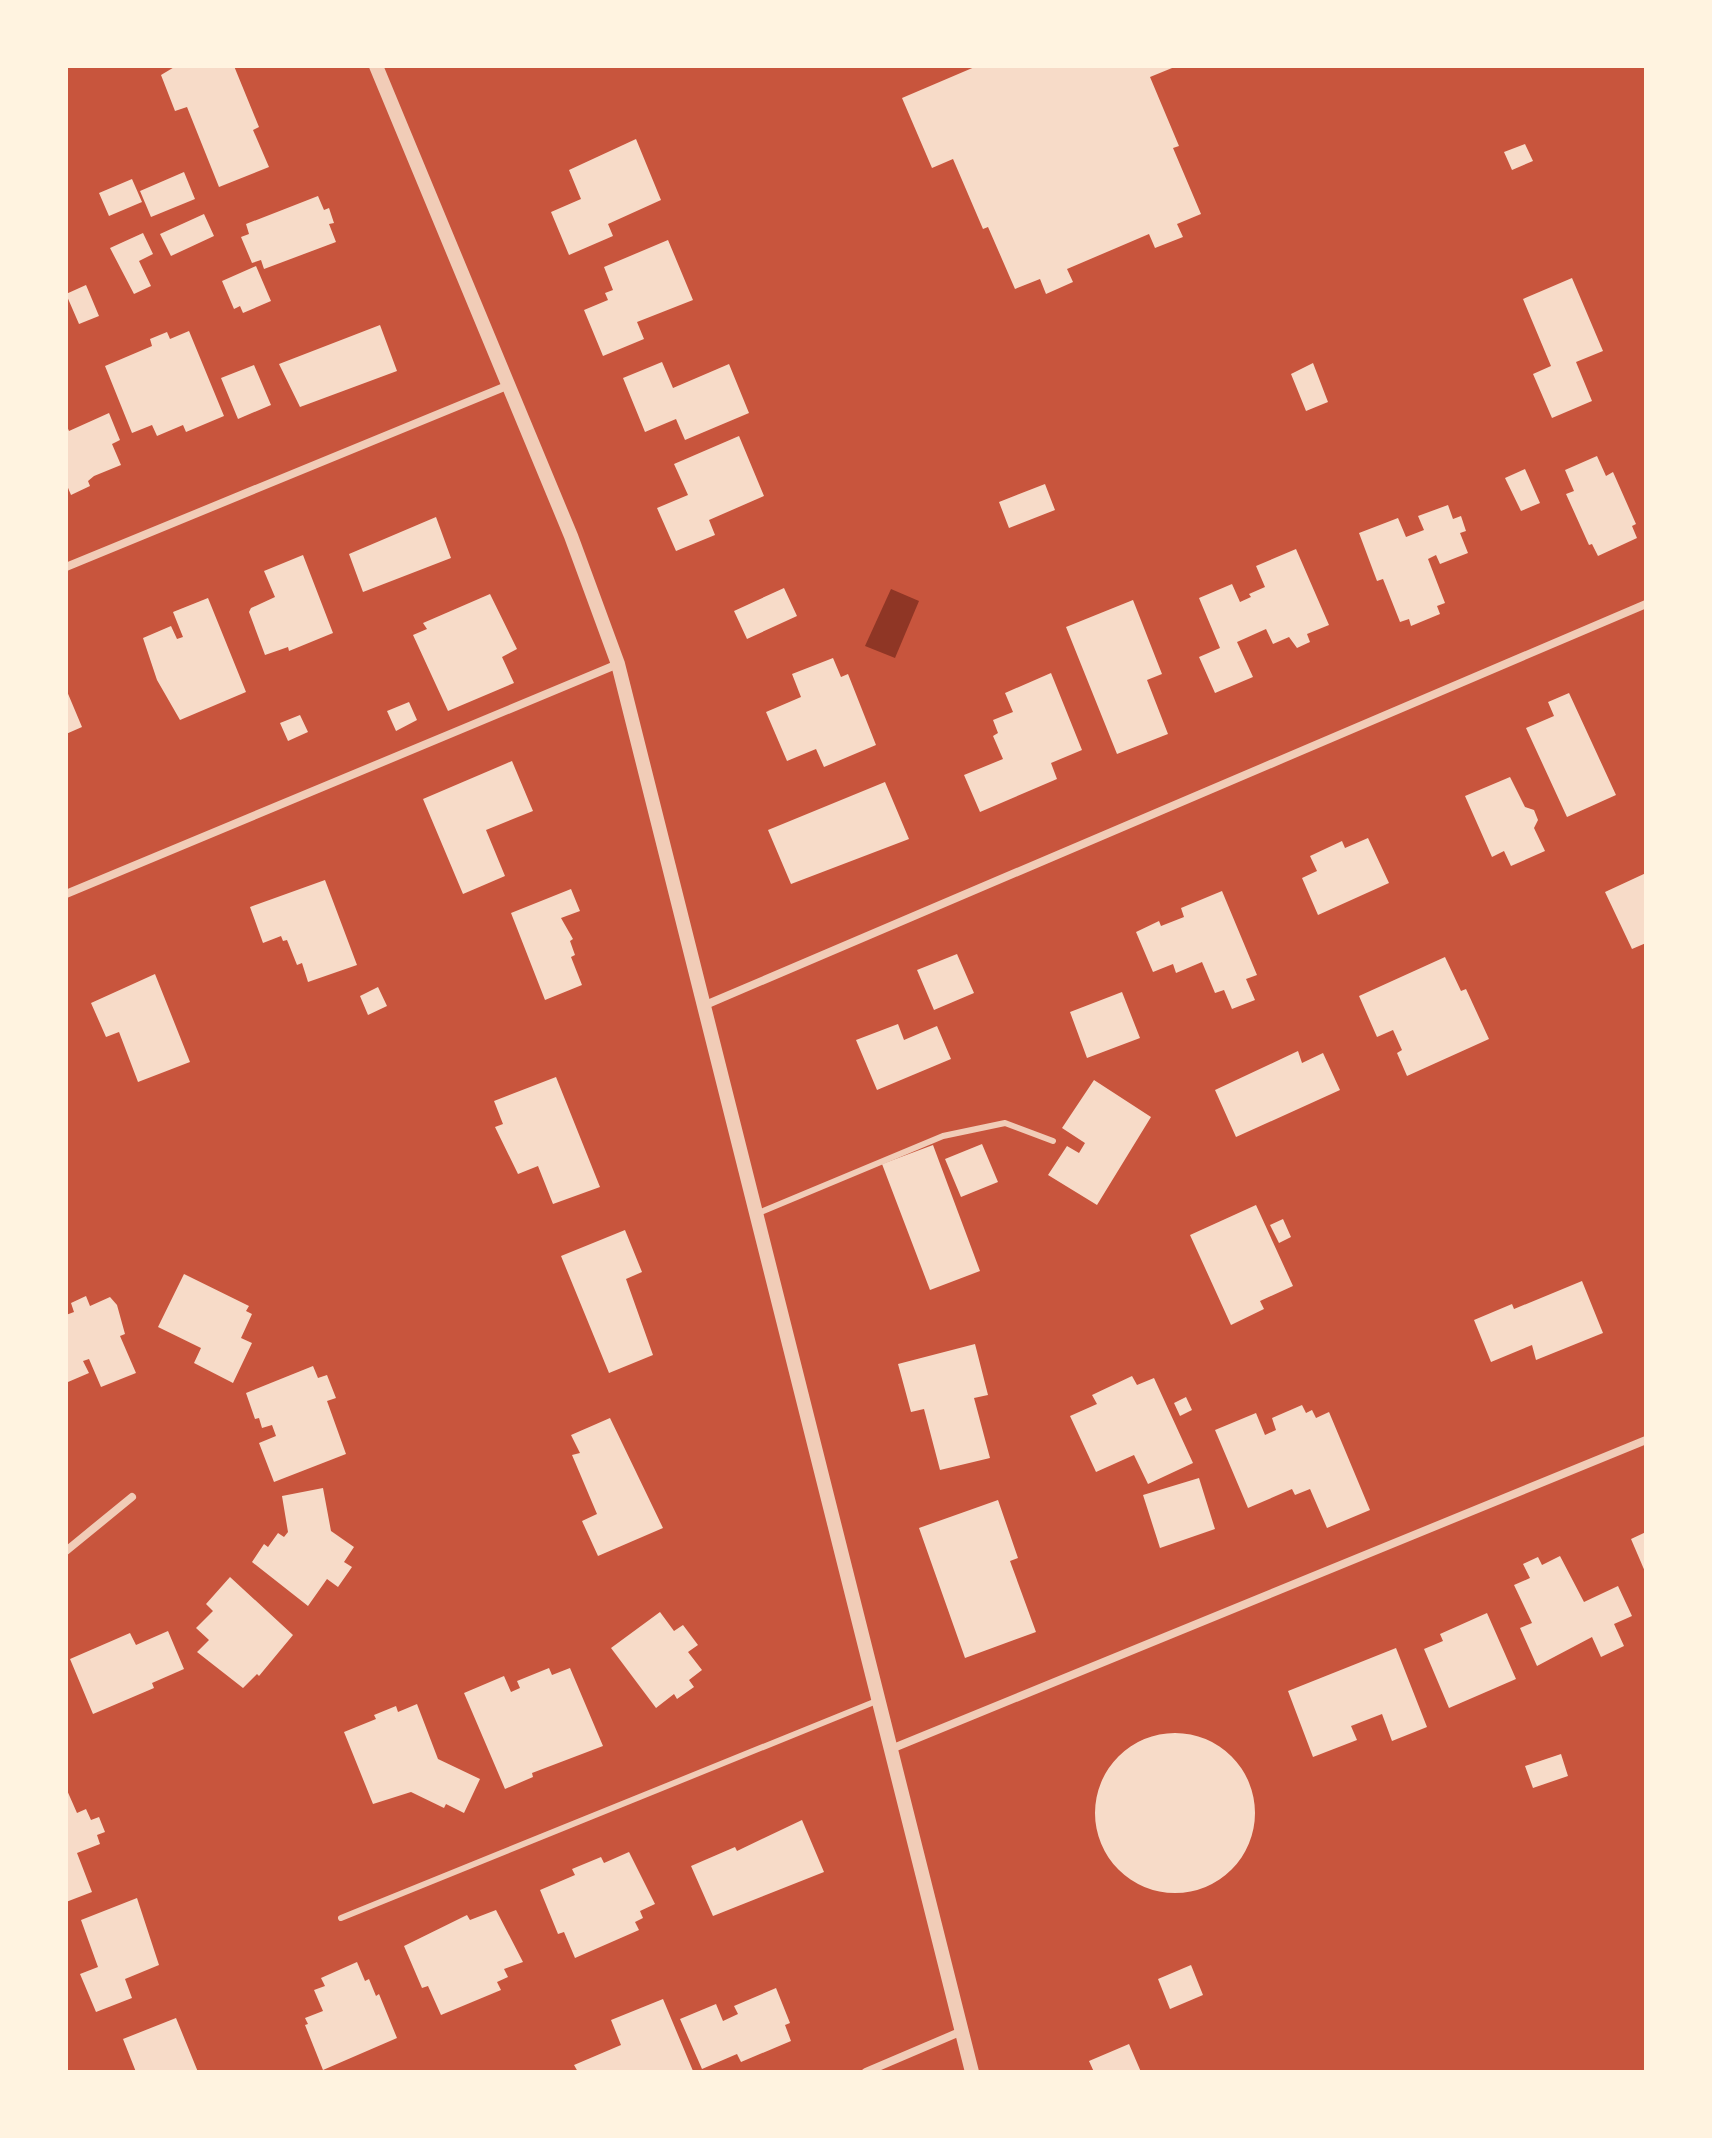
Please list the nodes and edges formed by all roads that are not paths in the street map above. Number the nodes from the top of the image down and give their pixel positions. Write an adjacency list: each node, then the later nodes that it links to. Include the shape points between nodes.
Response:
1 (376, 66): 2 (street)
2 (509, 385): 3 (street); 5 (street)
3 (66, 567)
4 (1646, 604): 7 (street)
5 (618, 664): 6 (street); 7 (street)
6 (66, 894)
7 (703, 1006): 9 (street)
8 (1053, 1141): 9 (lane, via 1005,1123 943,1136)
9 (756, 1214): 13 (street)
10 (1646, 1440): 14 (street)
11 (132, 1497): 12 (street)
12 (66, 1551)
13 (879, 1700): 14 (street); 15 (lane)
14 (891, 1749): 16 (street)
15 (341, 1918)
16 (962, 2031): 17 (street); 18 (street)
17 (866, 2072)
18 (972, 2072)

